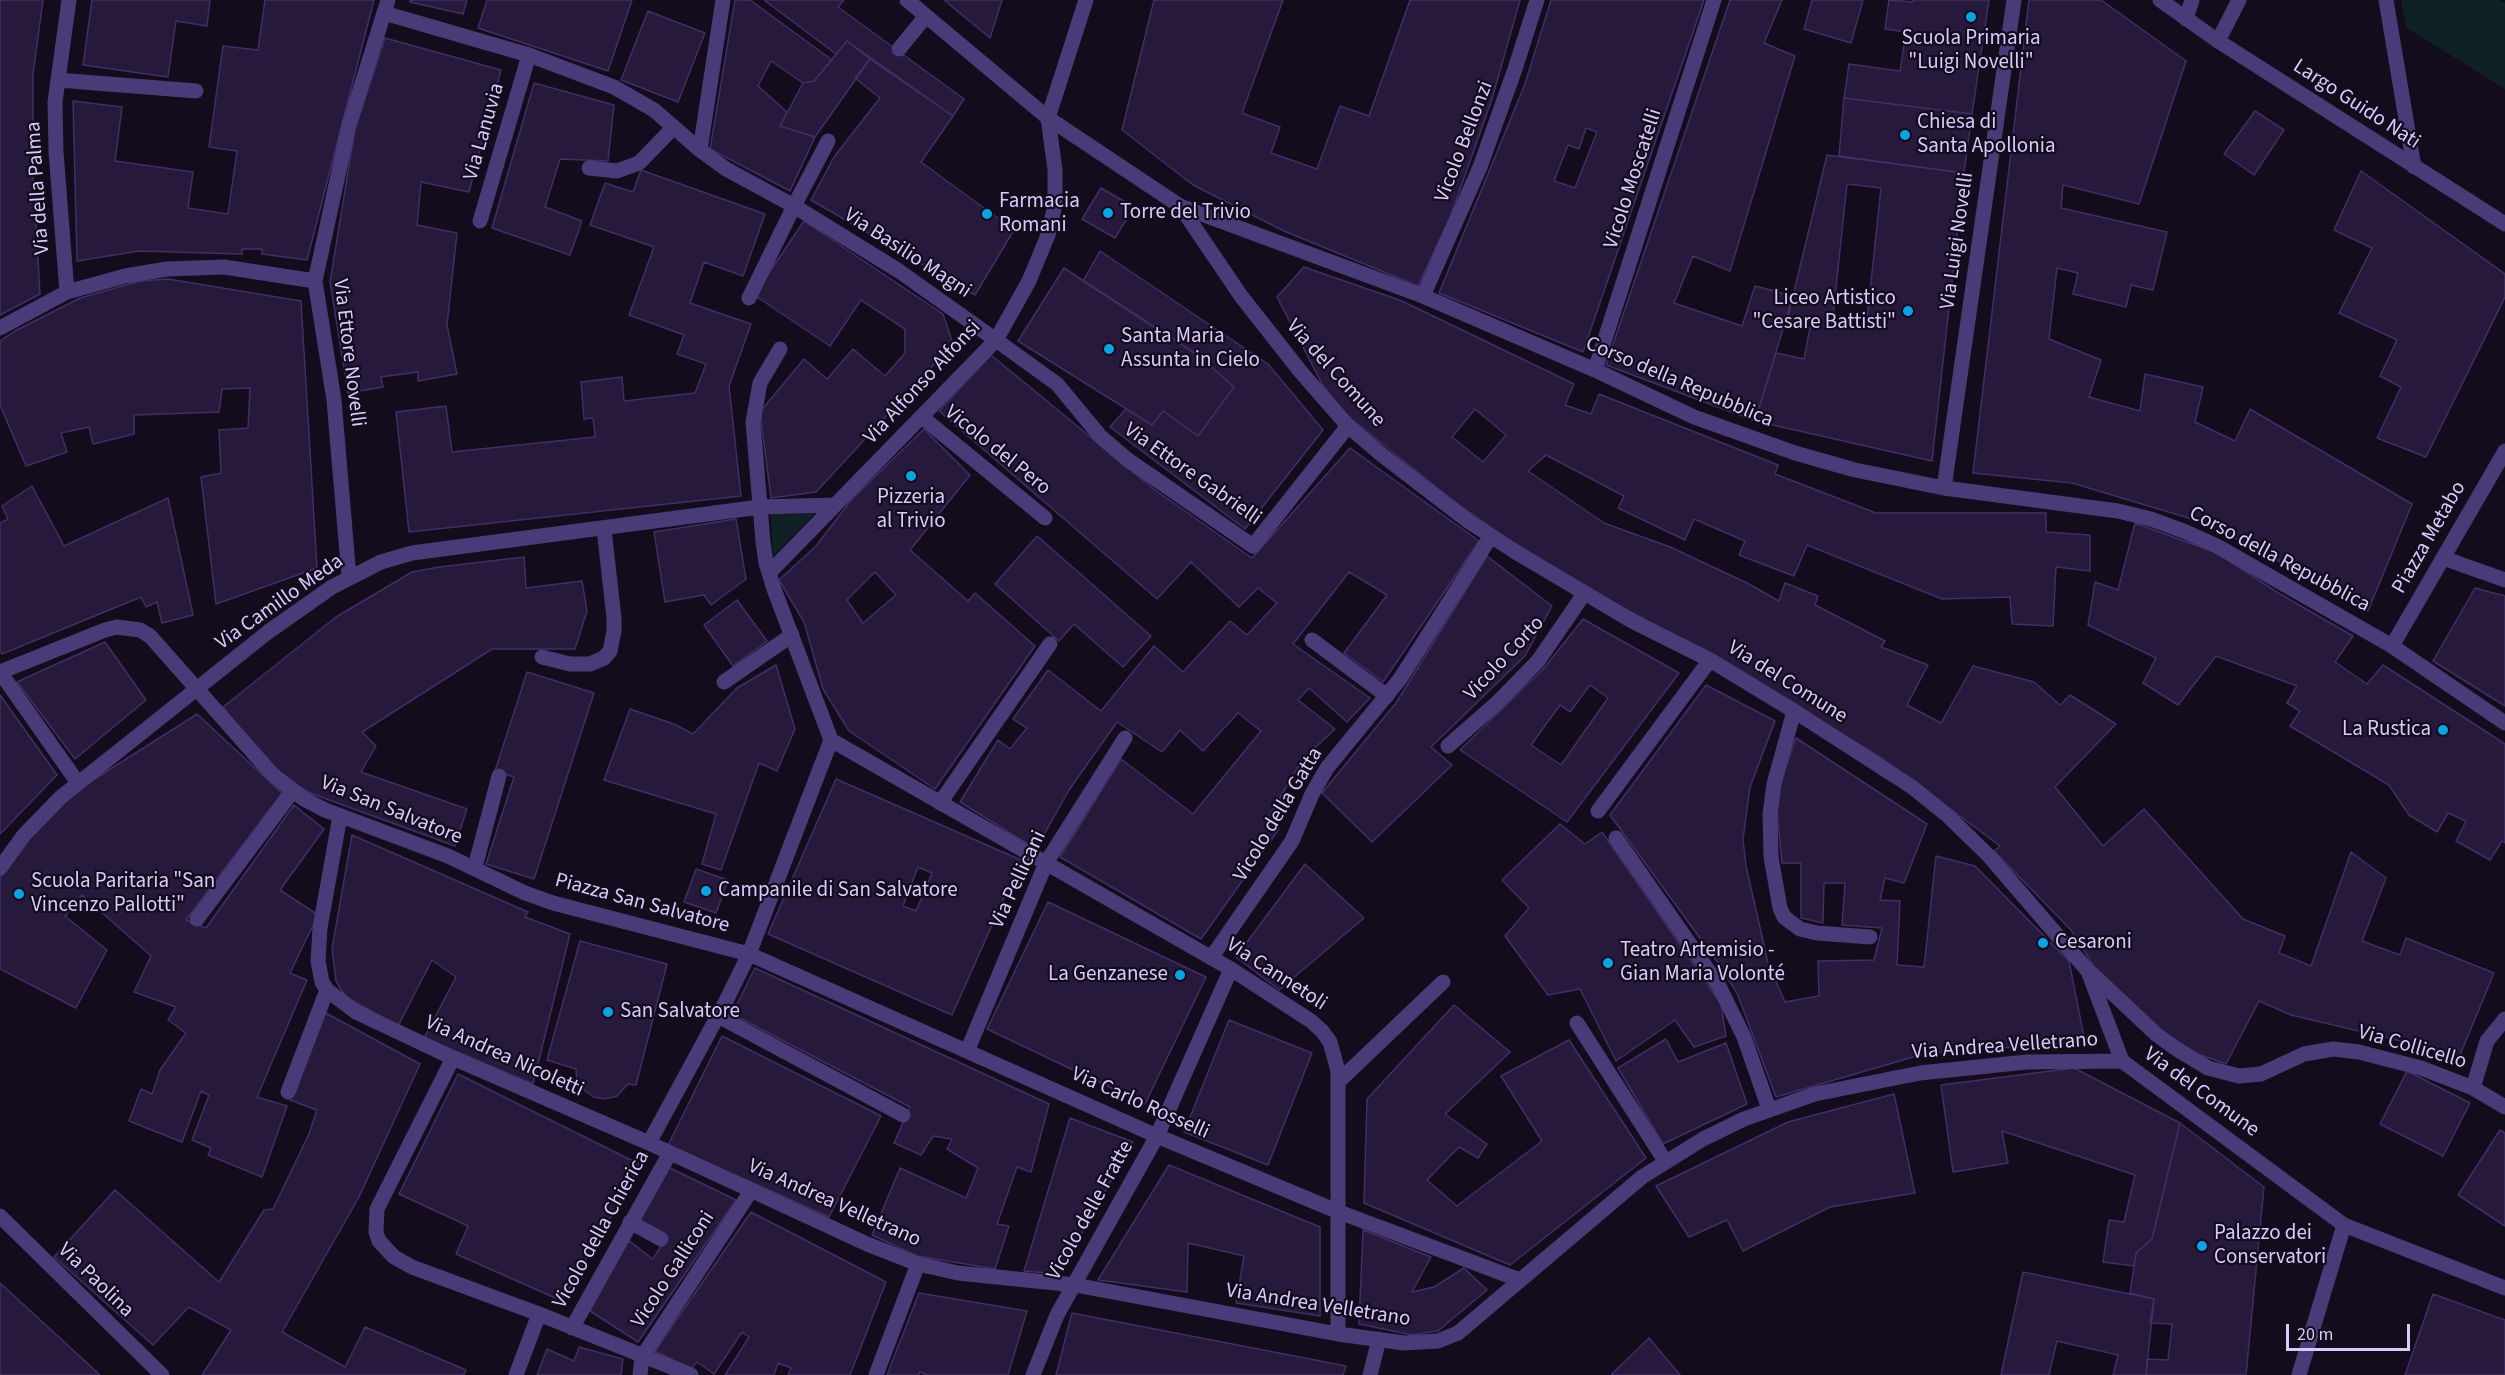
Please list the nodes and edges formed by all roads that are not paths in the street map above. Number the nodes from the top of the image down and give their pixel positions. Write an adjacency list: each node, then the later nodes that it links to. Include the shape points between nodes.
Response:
1 (69, 0): 18 (street, Via della Palma)
2 (723, 0): 23 (street)
3 (906, 0): 13 (street, Corso della Repubblica)
4 (1086, 0): 20 (street)
5 (1536, 0): 32 (street, Vicolo Bellonzi, via 1480,167)
6 (1714, 0): 37 (street, Vicolo Moscatelli)
7 (2014, 0): 41 (street, Via Luigi Novelli)
8 (2161, 0): 14 (street, Largo Guido Nati)
9 (2192, 0): 14 (street)
10 (2239, 0): 15 (street)
11 (2386, 0): 24 (street)
12 (386, 6): 17 (street); 30 (street, Via Ettore Novelli, via 347,133)
13 (926, 16): 16 (street); 20 (street, Corso della Repubblica)
14 (2186, 19): 15 (street, Largo Guido Nati)
15 (2218, 41): 24 (street, Largo Guido Nati)
16 (899, 49)
17 (529, 55): 21 (street, Via Basilio Magni, via 614,87 641,101); 28 (street, Via Lanuvia)
18 (58, 80): 19 (street); 31 (street, Via della Palma, via 56,139)
19 (196, 91)
20 (1048, 118): 27 (street, Corso della Repubblica); 35 (street, Via Alfonso Alfonsi, via 1055,170 1053,218 1036,266)
21 (673, 128): 23 (street, Via Basilio Magni); 25 (street, via 639,163 617,171)
22 (828, 141): 26 (street)
23 (700, 150): 26 (street, Via Basilio Magni, via 726,169)
24 (2414, 167): 29 (street, Largo Guido Nati)
25 (589, 168)
26 (794, 206): 33 (street); 35 (street, Via Basilio Magni, via 899,271)
27 (1180, 206): 32 (street, Corso della Repubblica); 39 (street, Via del Comune, via 1241,296)
28 (480, 221)
29 (2505, 224)
30 (315, 281): 31 (street, via 243,269 190,267 124,276); 49 (street, Via Ettore Novelli, via 334,400)
31 (68, 292): 34 (street)
32 (1423, 296): 37 (street, Corso della Repubblica)
33 (749, 298)
34 (0, 328)
35 (996, 340): 38 (street, Via Alfonso Alfonsi); 39 (street, Via Ettore Gabrielli, via 1057,384 1096,432 1121,454 1253,546)
36 (780, 349): 43 (street, via 760,383 754,410)
37 (1595, 370): 41 (street, Corso della Repubblica, via 1694,417 1753,439 1855,470)
38 (922, 417): 42 (street, Via Alfonso Alfonsi); 44 (street, Vicolo del Pero)
39 (1348, 426): 46 (street, Via del Comune)
40 (2505, 452): 47 (street, Piazza Metabo)
41 (1944, 488): 55 (street, Corso della Repubblica, via 2087,505 2169,525 2217,546)
42 (835, 505): 43 (street, Via Camillo Meda); 48 (street, Via Alfonso Alfonsi)
43 (760, 507): 45 (street, Via Camillo Meda); 48 (street)
44 (1045, 518)
45 (604, 529): 49 (street, Via Camillo Meda, via 412,553 381,561); 56 (street, via 614,618 610,651 590,664)
46 (1491, 536): 51 (street, Via del Comune); 61 (street, Vicolo della Gatta)
47 (2443, 558): 50 (street); 55 (street, Piazza Metabo)
48 (769, 573): 52 (street)
49 (349, 577): 60 (street, Via Camillo Meda, via 268,632)
50 (2505, 580)
51 (1584, 594): 57 (street, Via del Comune); 66 (street, Vicolo Corto, via 1538,661)
52 (792, 635): 59 (street); 65 (street)
53 (1312, 640): 61 (street)
54 (1050, 644): 70 (street)
55 (2392, 646): 63 (street, Corso della Repubblica)
56 (542, 657)
57 (1710, 660): 62 (street, Via del Comune); 71 (street)
58 (0, 672): 60 (street, Via San Salvatore, via 105,630 131,628 150,636); 68 (street)
59 (724, 682)
60 (197, 688): 68 (street, Via Camillo Meda); 69 (street, Via San Salvatore, via 266,767)
61 (1387, 696): 81 (street, Vicolo della Gatta, via 1327,768 1288,847)
62 (1794, 711): 79 (street, via 1770,814 1771,856 1780,908 1800,929); 83 (street, Via del Comune, via 1948,816 1989,856)
63 (2505, 723)
64 (1125, 738): 74 (street, Via Pellicani)
65 (831, 740): 70 (street, Via Cannetoli); 80 (street)
66 (1448, 746)
67 (499, 776): 75 (street, Via San Salvatore)
68 (78, 783): 76 (street, Via Camillo Meda, via 37,820)
69 (293, 791): 72 (street, Via San Salvatore); 78 (street, Via San Salvatore)
70 (940, 803): 74 (street, Via Cannetoli)
71 (1598, 811)
72 (340, 816): 75 (street, Via San Salvatore); 85 (street, via 319,939 320,973)
73 (1616, 838): 96 (street, via 1719,986 1744,1037)
74 (1046, 863): 81 (street, Via Cannetoli); 89 (street, Via Pellicani)
75 (475, 867): 77 (street, Via San Salvatore)
76 (0, 868)
77 (525, 893): 80 (street, Piazza San Salvatore)
78 (197, 919)
79 (1870, 937)
80 (749, 954): 86 (street); 89 (street, Via Carlo Rosselli)
81 (1211, 958): 82 (street, Via Cannetoli)
82 (1231, 969): 92 (street, Via Cannetoli, via 1322,1030 1335,1056); 98 (street, Vicolo delle Fratte)
83 (2088, 971): 91 (street, Via del Comune); 93 (street, Via Collicello, via 2157,1035 2218,1072 2252,1076 2317,1050 2348,1050 2421,1068)
84 (1443, 982): 92 (street)
85 (327, 990): 90 (street, Via Andrea Nicoletti, via 356,1012); 94 (street)
86 (718, 1016): 97 (street); 99 (street)
87 (2505, 1020): 93 (street, Via Collicello, via 2487,1041)
88 (1578, 1023): 101 (street)
89 (968, 1049): 98 (street, Via Carlo Rosselli)
90 (453, 1058): 99 (street, Via Andrea Nicoletti); 112 (street, via 377,1209 379,1241 394,1257 412,1267)
91 (2122, 1061): 96 (street, Via Andrea Velletrano, via 2051,1061 1935,1070 1852,1085); 106 (street, Via del Comune)
92 (1338, 1082): 103 (street, Via Cannetoli)
93 (2473, 1088): 95 (street)
94 (288, 1092)
95 (2505, 1107)
96 (1769, 1109): 101 (street, Via Andrea Velletrano, via 1718,1131)
97 (903, 1115)
98 (1157, 1136): 103 (street, Via Carlo Rosselli); 110 (street, Vicolo delle Fratte)
99 (649, 1143): 100 (street, Via Andrea Nicoletti)
100 (670, 1153): 102 (street, Via Andrea Velletrano); 105 (street, Vicolo della Chierica)
101 (1665, 1161): 109 (street, Via Andrea Velletrano)
102 (751, 1191): 108 (street, Via Andrea Velletrano); 116 (street, Vicolo Galliconi)
103 (1338, 1212): 109 (street, Via Carlo Rosselli); 114 (street, Via Cannetoli)
104 (0, 1216): 117 (street, Via Paolina)
105 (630, 1222): 107 (street); 113 (street, Vicolo della Chierica)
106 (2344, 1225): 111 (street, Via del Comune); 124 (street)
107 (661, 1239)
108 (918, 1264): 110 (street, Via Andrea Velletrano, via 958,1273); 121 (street)
109 (1520, 1280): 115 (street, Via Andrea Velletrano, via 1448,1338 1414,1344)
110 (1075, 1285): 114 (street, Via Andrea Velletrano); 122 (street, Vicolo delle Fratte, via 1048,1334)
111 (2505, 1288)
112 (539, 1314): 113 (street); 118 (street)
113 (572, 1328): 116 (street)
114 (1338, 1334): 115 (street, Via Andrea Velletrano)
115 (1379, 1339): 123 (street)
116 (642, 1357): 119 (street, Vicolo Galliconi); 120 (street)
117 (162, 1375)
118 (516, 1375)
119 (639, 1375)
120 (691, 1375)
121 (876, 1375)
122 (1033, 1375)
123 (1370, 1375)
124 (2299, 1375)

